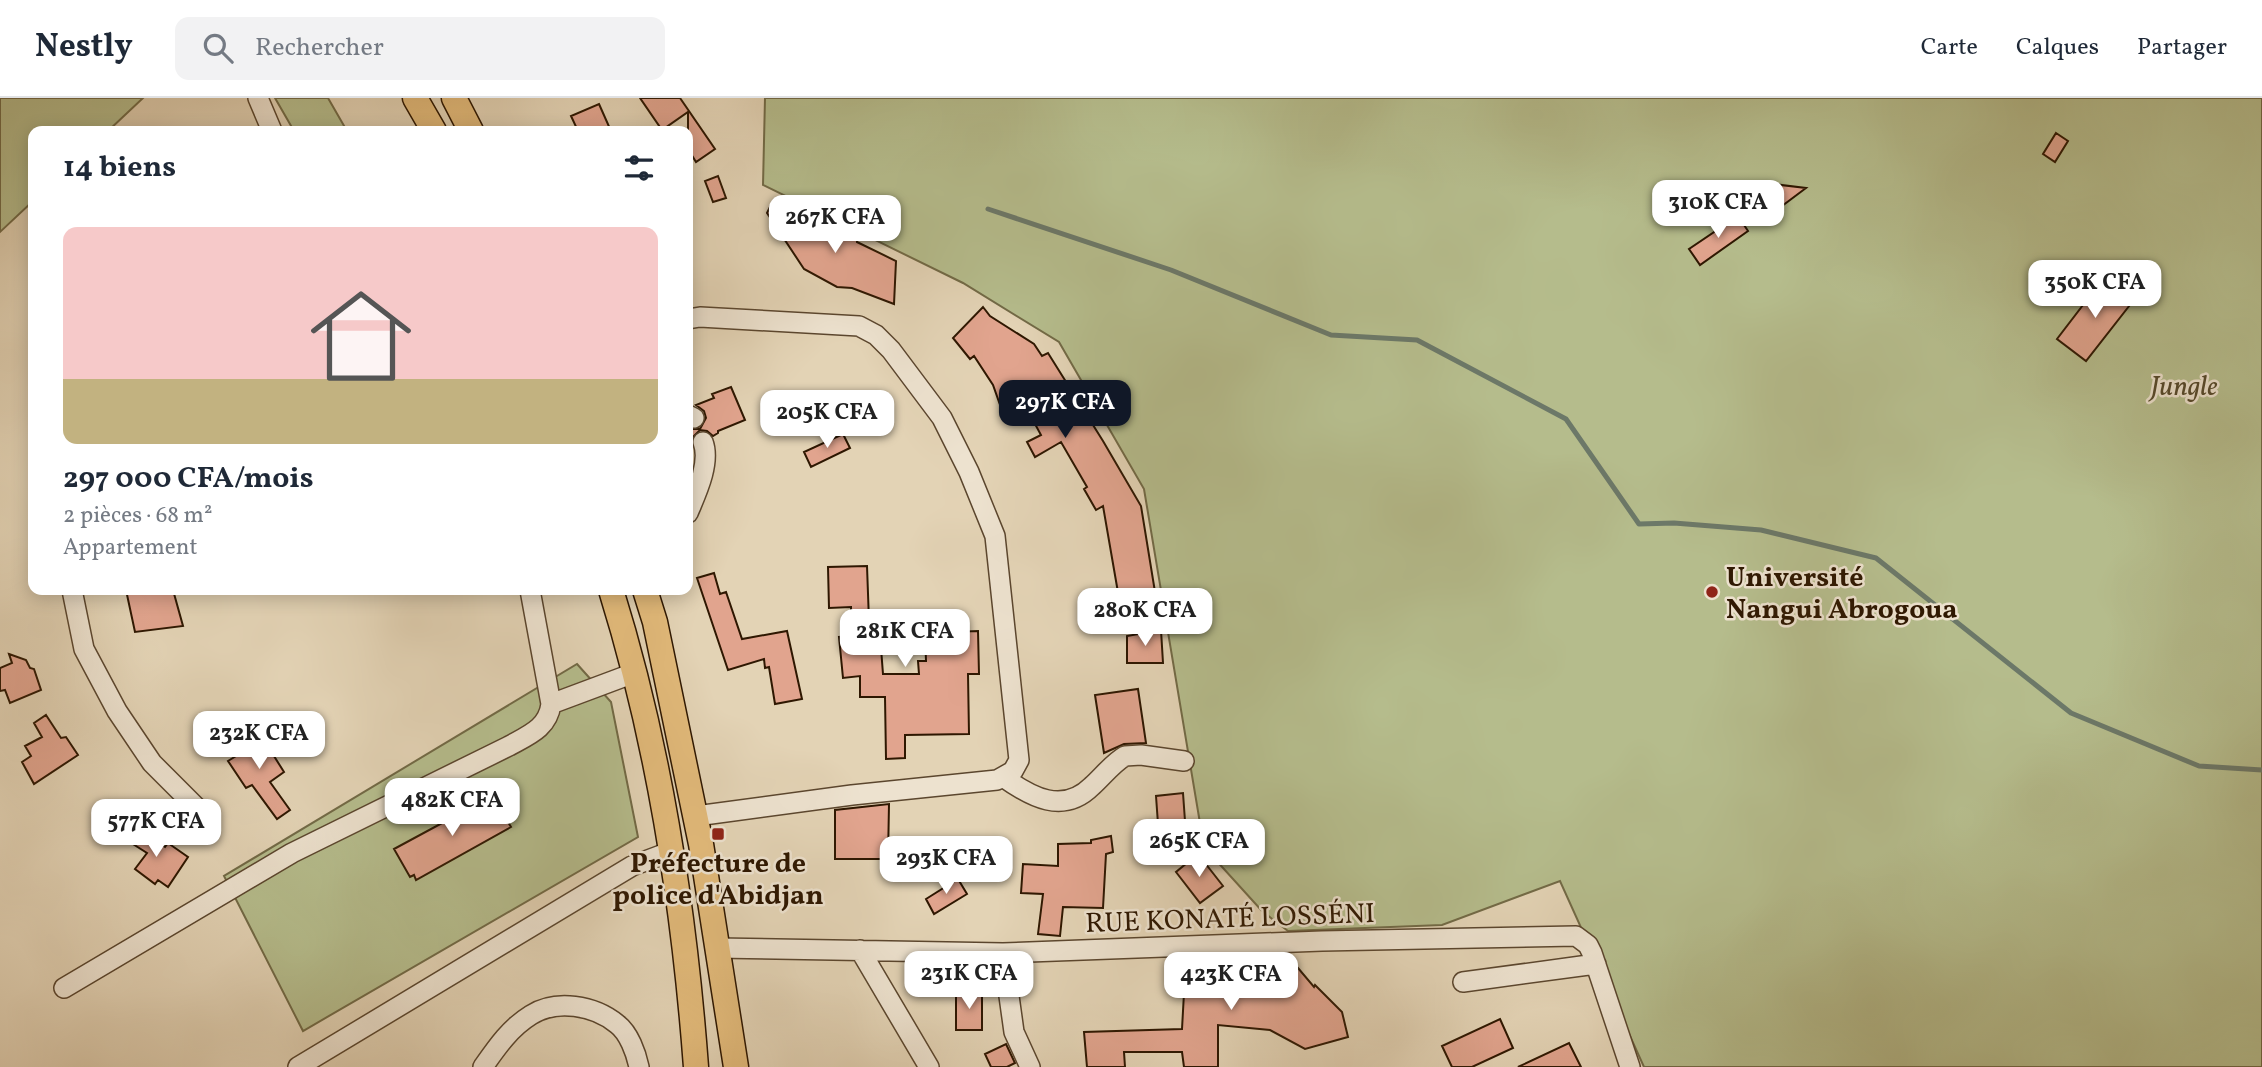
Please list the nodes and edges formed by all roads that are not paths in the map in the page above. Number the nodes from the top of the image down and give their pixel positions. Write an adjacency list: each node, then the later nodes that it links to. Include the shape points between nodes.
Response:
1 (258, 98): 4 (street)
2 (415, 98): 5 (main road)
3 (454, 98): 6 (main road)
4 (270, 126)
5 (430, 126)
6 (468, 126)
7 (693, 318): 17 (street, via 859,326 891,350 942,418 969,472 996,544 1019,760)
8 (704, 442): 9 (street, via 701,481)
9 (693, 501)
10 (73, 595): 18 (street, via 84,649 117,711 152,763)
11 (531, 595): 15 (street)
12 (612, 595): 14 (main road)
13 (650, 595): 19 (main road)
14 (634, 673): 15 (street); 20 (main road)
15 (551, 704): 26 (street, via 549,717 531,734 292,853)
16 (1184, 761): 17 (street, via 1125,756 1077,798 1061,803 1044,801)
17 (1003, 777): 19 (street)
18 (202, 813)
19 (696, 816): 21 (main road)
20 (672, 851): 27 (street, via 632,866); 30 (main road)
21 (718, 948): 22 (street, RUE KONATÉ LOSSÉNI); 31 (main road)
22 (860, 950): 23 (street, RUE KONATÉ LOSSÉNI); 32 (street)
23 (1003, 953): 24 (street, RUE KONATÉ LOSSÉNI, via 1576,936 1588,944); 33 (street, via 1014,1032)
24 (1596, 964): 25 (street); 34 (street)
25 (1464, 982)
26 (64, 988)
27 (298, 1067)
28 (483, 1067): 29 (street, via 504,1037 532,1014 562,1005 594,1010 619,1025)
29 (639, 1067)
30 (696, 1067)
31 (736, 1067)
32 (929, 1067)
33 (1030, 1067)
34 (1630, 1067)

